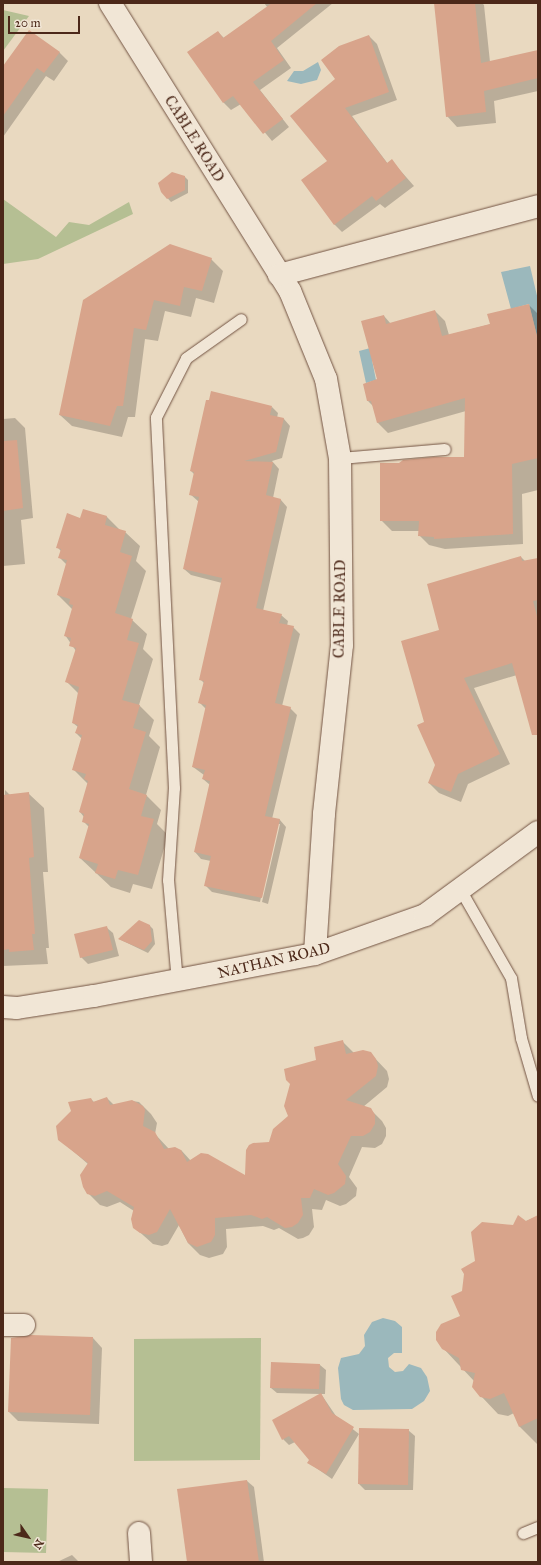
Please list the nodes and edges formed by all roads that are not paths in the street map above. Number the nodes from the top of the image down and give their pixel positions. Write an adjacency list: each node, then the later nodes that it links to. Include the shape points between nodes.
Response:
1 (110, 3): 3 (street, CABLE ROAD)
2 (538, 206): 3 (street)
3 (279, 275): 6 (street, CABLE ROAD, via 290,291 326,379)
4 (241, 319): 10 (lane, via 186,358 156,417 174,788 168,880)
5 (445, 449): 6 (lane)
6 (340, 458): 9 (street, CABLE ROAD, via 342,645 324,814)
7 (538, 832): 8 (street, NATHAN ROAD)
8 (460, 889): 9 (street, NATHAN ROAD, via 424,915); 12 (lane, via 511,978 521,1038)
9 (315, 954): 10 (street, NATHAN ROAD)
10 (177, 982): 11 (street, NATHAN ROAD)
11 (3, 1008)
12 (538, 1096)
13 (538, 1527): 15 (lane)
14 (139, 1533): 16 (street)
15 (523, 1533)
16 (141, 1562)

